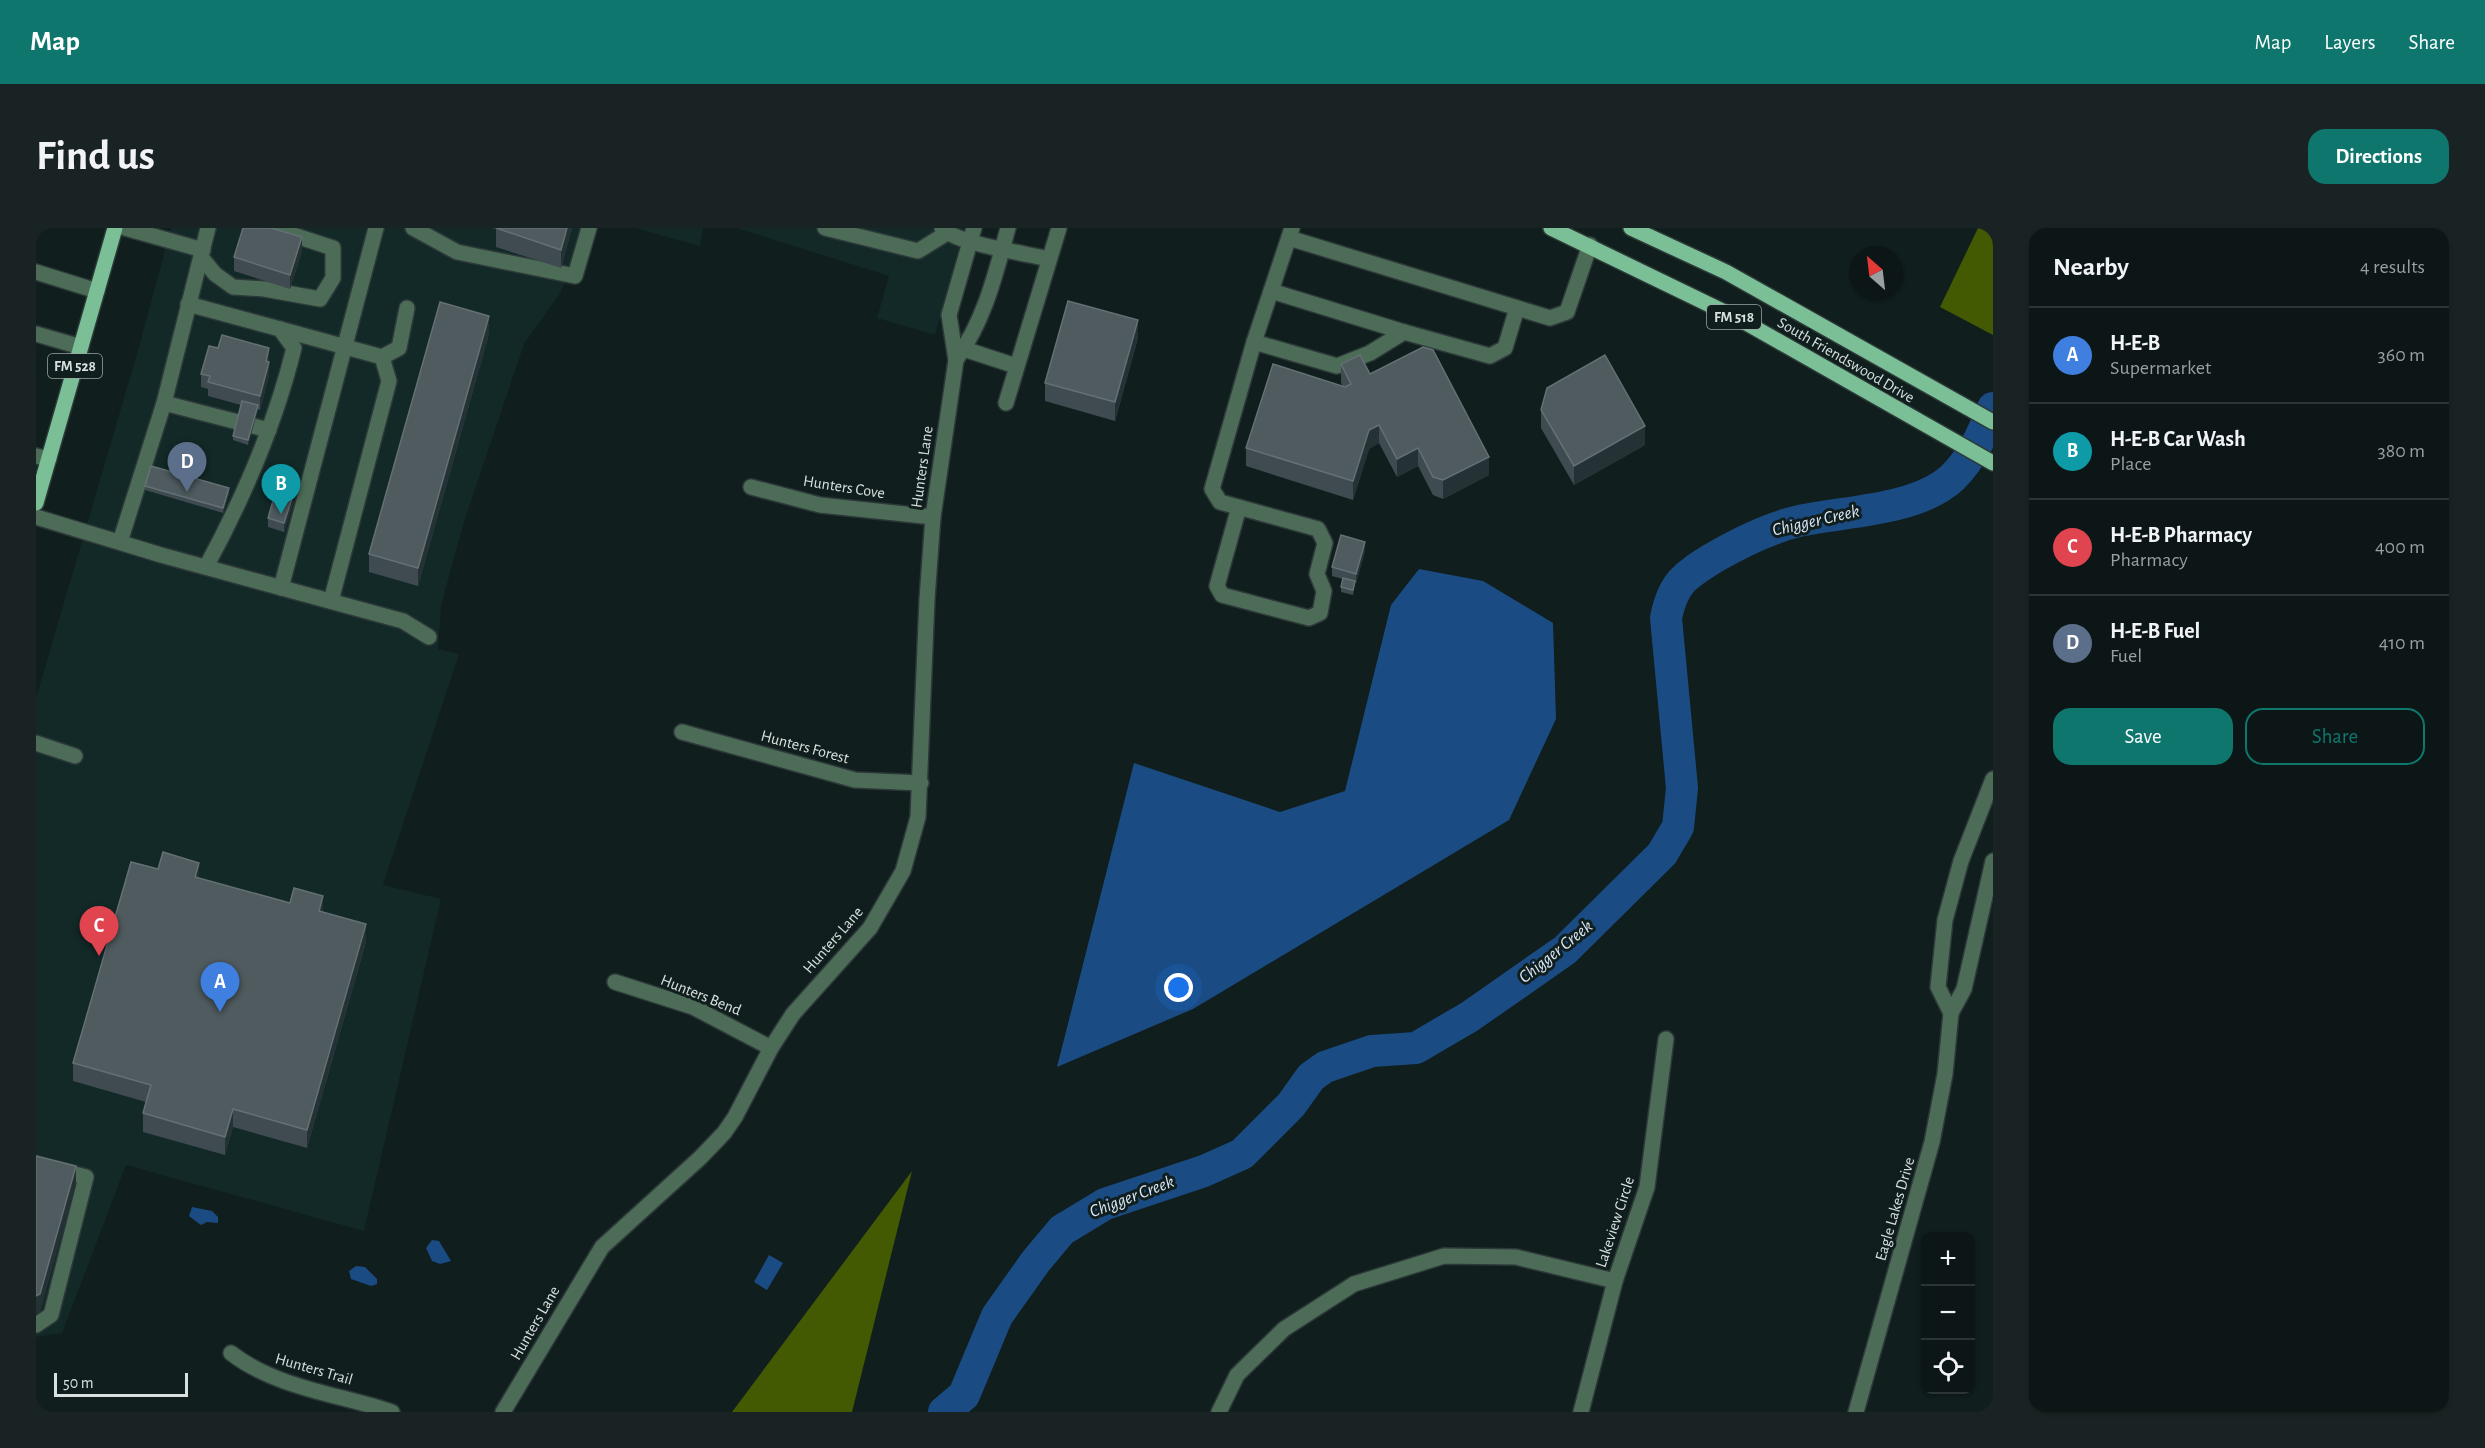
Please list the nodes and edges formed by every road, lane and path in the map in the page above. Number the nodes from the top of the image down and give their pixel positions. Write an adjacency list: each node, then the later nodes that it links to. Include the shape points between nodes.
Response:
1 (115, 228): 21 (main road, FM 528)
2 (125, 228): 18 (street)
3 (208, 228): 18 (street)
4 (272, 228): 18 (street, via 333,248 333,278 320,299 233,287 215,274)
5 (376, 228): 30 (street)
6 (413, 228): 7 (street, via 458,252 575,276)
7 (589, 228)
8 (825, 228): 13 (street, via 918,251)
9 (1008, 228): 17 (street, Hunters Lane)
10 (1059, 228): 19 (street)
11 (1551, 228): 16 (main road, South Friendswood Drive / FM 518)
12 (1631, 228): 37 (main road, South Friendswood Drive / FM 518, via 1726,272)
13 (945, 230): 15 (street)
14 (1291, 233): 22 (street); 25 (street)
15 (972, 235): 17 (street); 32 (street, Hunters Lane, via 949,315)
16 (1590, 245): 25 (street, via 1567,312 1550,318); 40 (main road, South Friendswood Drive / FM 518, via 1741,320)
17 (1003, 248): 19 (street); 32 (street, Hunters Lane, via 975,332)
18 (202, 253): 23 (street)
19 (1049, 259): 34 (street)
20 (36, 272): 21 (street)
21 (97, 291): 31 (main road, FM 528)
22 (1271, 291): 27 (street); 29 (street)
23 (188, 304): 26 (street); 35 (street)
24 (407, 308): 33 (street, via 399,348)
25 (1517, 308): 27 (street, via 1505,348 1490,356)
26 (280, 329): 30 (street); 38 (street, via 294,348)
27 (1404, 332): 29 (street, via 1370,353 1337,366)
28 (36, 334): 31 (street)
29 (1254, 342): 43 (street, via 1212,489 1220,502)
30 (343, 346): 33 (street); 48 (street)
31 (81, 347): 39 (main road, FM 528)
32 (960, 354): 34 (street); 45 (street, Hunters Lane)
33 (382, 357): 49 (street, via 389,381)
34 (1017, 366): 36 (street)
35 (164, 403): 38 (street); 46 (street)
36 (1006, 403)
37 (1993, 422)
38 (269, 430): 47 (street, via 250,479)
39 (42, 458): 42 (main road, FM 528)
40 (1993, 463)
41 (751, 487): 45 (street, Hunters Cove, via 820,505)
42 (36, 503)
43 (1239, 507): 43 (street, via 1318,529 1325,543 1317,574 1324,591 1320,613 1309,618 1222,595 1217,586)
44 (36, 517): 46 (street)
45 (933, 517): 55 (street, Hunters Lane, via 921,709)
46 (120, 542): 47 (street)
47 (206, 567): 48 (street)
48 (281, 588): 49 (street)
49 (331, 601): 50 (street, via 403,621)
50 (429, 637)
51 (682, 732): 55 (street, Hunters Forest, via 855,780)
52 (36, 743): 53 (street)
53 (75, 756)
54 (1993, 779): 58 (street, via 1961,861 1945,920 1938,987)
55 (921, 783): 60 (street, Hunters Lane, via 913,842 890,898 870,928 793,1014)
56 (1993, 861): 58 (street, Eagle Lakes Drive, via 1964,989)
57 (615, 982): 60 (street, Hunters Bend, via 693,1007)
58 (1951, 1012): 69 (street, Eagle Lakes Drive, via 1945,1074 1932,1142)
59 (1666, 1039): 62 (street, Lakeview Circle, via 1647,1187)
60 (771, 1048): 66 (street, Hunters Lane, via 724,1132 602,1247)
61 (36, 1164): 63 (street, via 86,1177 51,1315)
62 (1615, 1281): 67 (street, via 1516,1257 1444,1256 1354,1284 1284,1329 1237,1375); 68 (street, Lakeview Circle)
63 (36, 1325)
64 (231, 1353): 65 (street, Hunters Trail, via 270,1377)
65 (392, 1412)
66 (503, 1412)
67 (1218, 1412)
68 (1581, 1412)
69 (1856, 1412)

